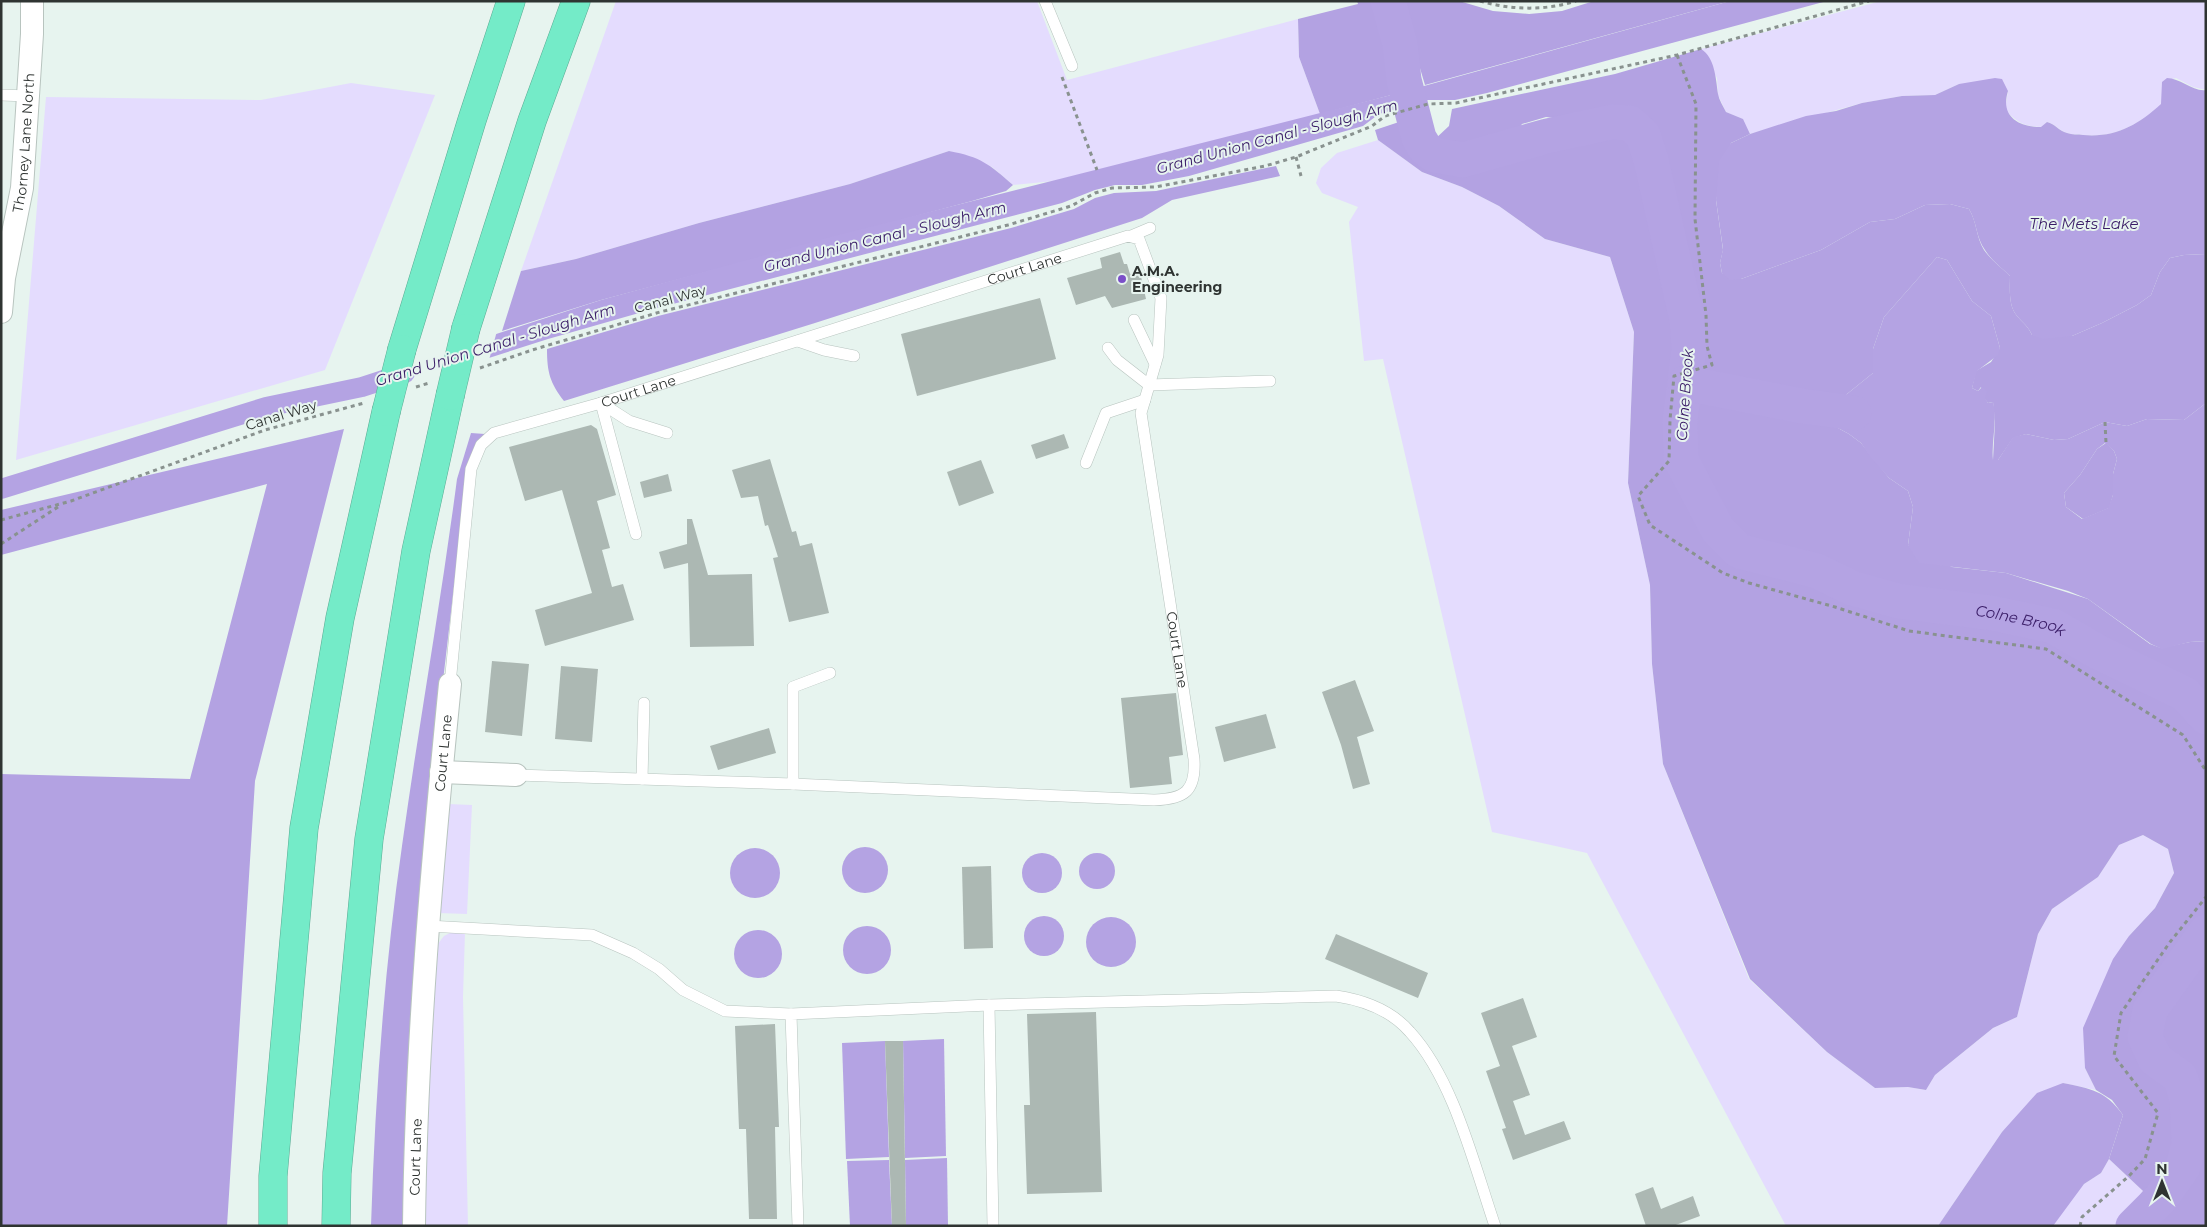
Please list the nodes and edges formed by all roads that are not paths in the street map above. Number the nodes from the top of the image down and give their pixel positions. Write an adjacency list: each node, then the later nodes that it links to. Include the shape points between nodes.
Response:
1 (32, 1): 7 (street, Thorney Lane North)
2 (512, 1): 33 (highway, bridge, via 402,349 380,406 304,828 273,1176)
3 (576, 1): 34 (highway, bridge, via 532,121 466,328 440,390 369,839 337,1173)
4 (1045, 1): 5 (lane)
5 (1072, 66)
6 (1, 95): 7 (lane)
7 (28, 96): 10 (street, Thorney Lane North, via 22,188 4,278)
8 (1150, 228): 9 (lane)
9 (1131, 236): 12 (lane, Court Lane); 15 (lane, Court Lane, via 1142,243 1161,298)
10 (1, 312)
11 (1134, 320): 15 (lane)
12 (798, 341): 14 (lane); 19 (lane, Court Lane)
13 (1108, 348): 17 (lane, via 1116,360)
14 (854, 356)
15 (1155, 364): 17 (lane, Court Lane)
16 (1270, 381): 17 (lane)
17 (1149, 385): 18 (lane, Court Lane)
18 (1145, 400): 21 (lane, via 1106,413); 29 (lane, Court Lane, via 1141,413 1194,759 1195,774 1190,788 1178,797 1154,800)
19 (601, 403): 20 (lane, via 629,421); 22 (lane); 24 (lane, Court Lane, via 499,430 477,451 471,468)
20 (667, 433)
21 (1086, 463)
22 (636, 534)
23 (830, 672): 29 (lane, via 794,687)
24 (450, 684): 26 (street, Court Lane)
25 (644, 703): 28 (lane)
26 (441, 772): 27 (street); 30 (street, Court Lane)
27 (516, 775): 28 (lane, Court Lane)
28 (642, 780): 29 (lane, Court Lane)
29 (793, 784)
30 (428, 926): 32 (lane, via 592,935 633,953 659,969 683,990 724,1011); 35 (street, Court Lane, via 419,1048)
31 (990, 1005): 32 (lane); 37 (lane); 38 (lane, via 1336,996 1366,1003 1409,1030 1439,1075 1452,1102)
32 (791, 1014): 36 (lane)
33 (273, 1226)
34 (336, 1226)
35 (414, 1226)
36 (798, 1226)
37 (993, 1226)
38 (1496, 1226)

